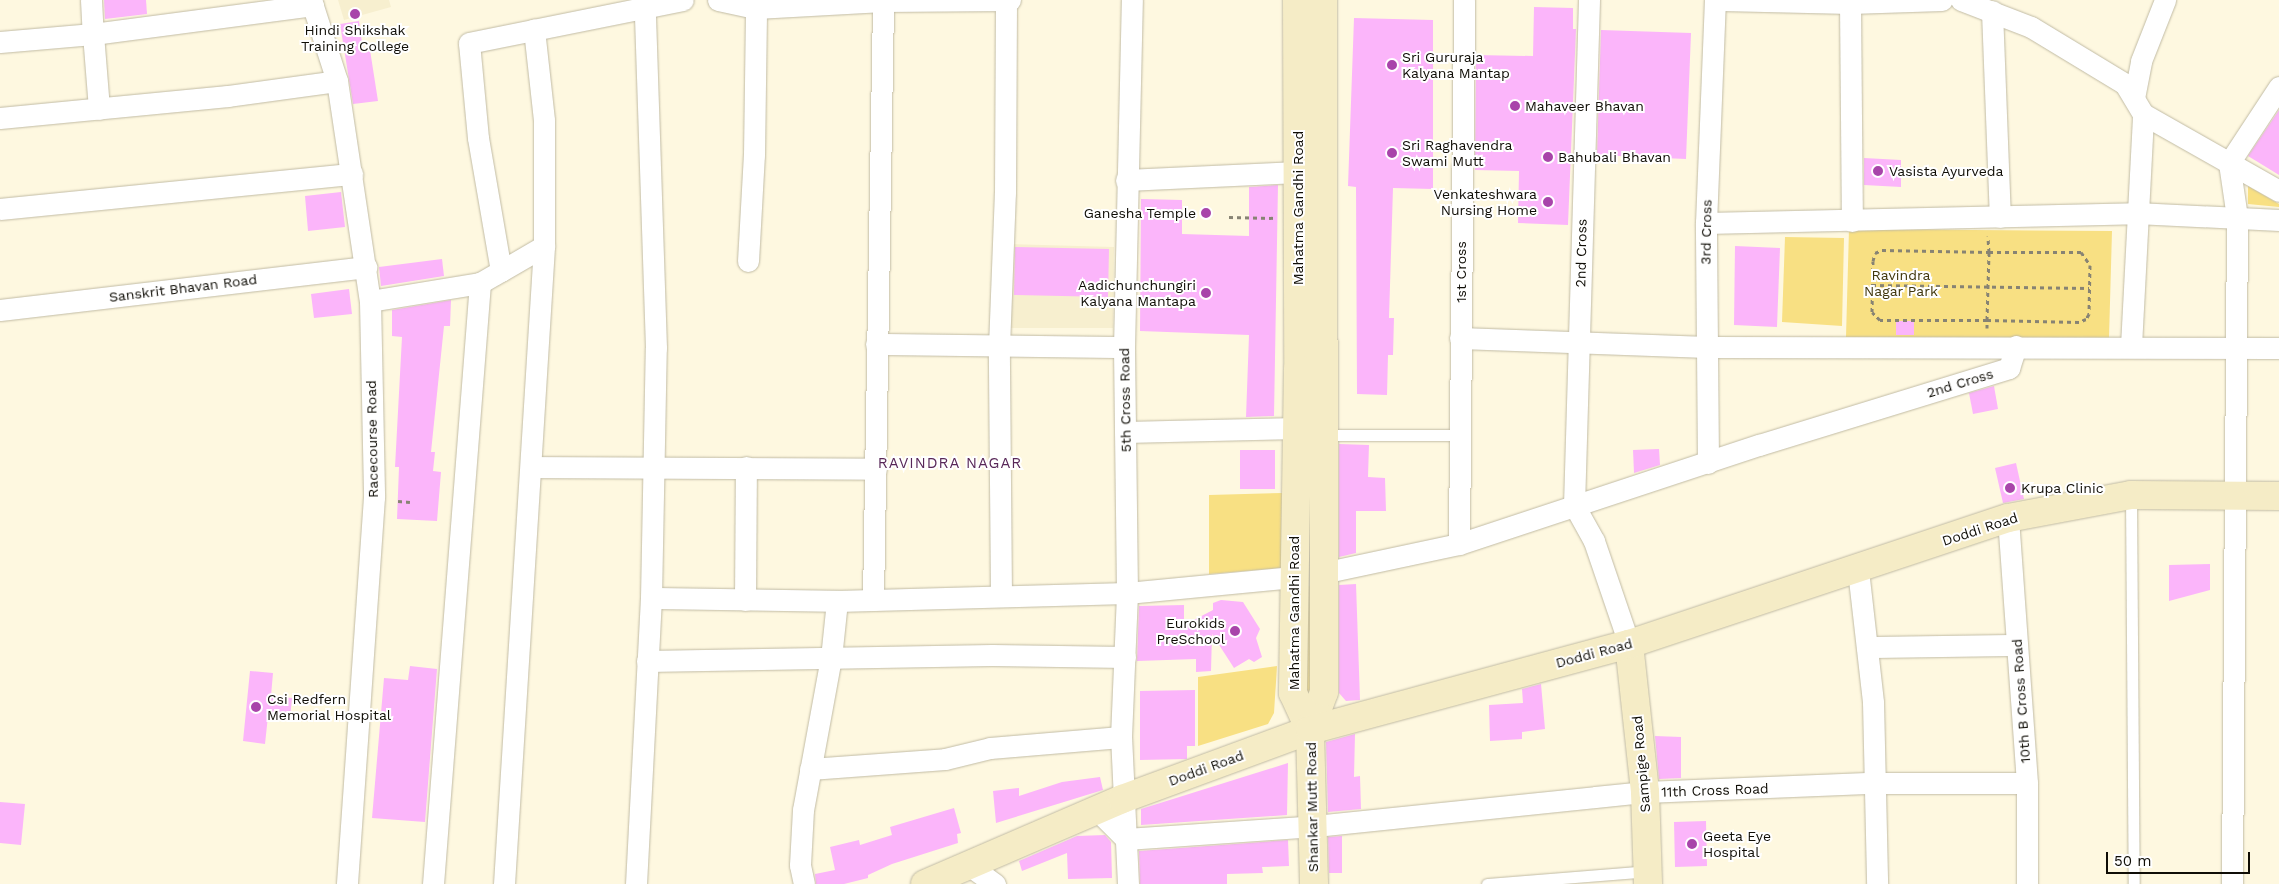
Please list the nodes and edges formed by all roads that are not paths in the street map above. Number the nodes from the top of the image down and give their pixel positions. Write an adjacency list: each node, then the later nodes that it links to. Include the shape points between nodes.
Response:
1 (91, 0): 23 (street)
2 (683, 0): 19 (street)
3 (1006, 0): 4 (street); 16 (street); 56 (street, via 1005,193)
4 (1010, 0)
5 (1132, 0): 33 (street, 5th Cross Road)
6 (1297, 0): 31 (street, Mahatma Gandhi Road)
7 (1323, 0): 42 (street, Mahatma Gandhi Road)
8 (1464, 0): 50 (street, 1st Cross)
9 (1590, 0): 51 (street, 2nd Cross)
10 (1715, 0): 41 (street, 3rd Cross)
11 (1722, 0): 18 (street)
12 (1942, 0): 18 (street)
13 (1961, 0): 21 (street)
14 (2164, 0): 27 (street, via 2140,61)
15 (727, 1): 20 (street)
16 (884, 1): 20 (street); 52 (street)
17 (312, 2): 23 (street); 25 (street, Racecourse Road)
18 (1850, 3): 40 (street)
19 (645, 8): 22 (street); 65 (street, via 656,348)
20 (756, 8): 44 (street, via 754,156)
21 (1992, 11): 27 (street, via 2031,27 2125,84); 37 (street)
22 (534, 30): 43 (street, via 544,120); 46 (street, via 469,43 478,138)
23 (93, 34): 24 (street); 28 (street)
24 (0, 42)
25 (336, 81): 28 (street); 32 (street, Racecourse Road)
26 (2279, 87): 30 (street)
27 (2138, 106): 30 (street); 36 (street)
28 (99, 109): 29 (street)
29 (0, 118)
30 (2230, 163): 34 (street); 38 (street)
31 (1298, 172): 33 (street); 42 (street, Mahatma Gandhi Road)
32 (352, 174): 35 (street); 45 (street, Racecourse Road)
33 (1126, 180): 57 (street, 5th Cross Road)
34 (2279, 191)
35 (0, 209)
36 (2136, 213): 37 (street); 38 (street); 55 (street)
37 (1994, 217): 40 (street)
38 (2238, 218): 39 (street); 58 (street)
39 (2279, 220)
40 (1852, 221): 41 (street)
41 (1706, 223): 53 (street, 3rd Cross)
42 (1311, 245): 60 (street, Mahatma Gandhi Road); 62 (street, Mahatma Gandhi Road)
43 (544, 246): 46 (street); 66 (street)
44 (748, 261)
45 (366, 267): 48 (street, Racecourse Road); 49 (street, Sanskrit Bhavan Road)
46 (501, 271): 47 (street)
47 (480, 283): 48 (street); 103 (street)
48 (370, 301): 102 (street, Racecourse Road, via 374,497)
49 (0, 310)
50 (1460, 338): 51 (street); 63 (street, 1st Cross)
51 (1580, 341): 53 (street); 72 (street, 2nd Cross)
52 (876, 344): 56 (street); 68 (street)
53 (1707, 346): 54 (street); 64 (street, 3rd Cross)
54 (2016, 346): 55 (street); 64 (street, 2nd Cross, via 2009,368)
55 (2131, 346): 58 (street)
56 (999, 347): 57 (street); 79 (street)
57 (1124, 347): 61 (street, 5th Cross Road)
58 (2238, 347): 59 (street); 70 (street)
59 (2279, 348)
60 (1297, 428): 61 (street); 77 (street, Mahatma Gandhi Road)
61 (1125, 432): 78 (street, 5th Cross Road)
62 (1323, 435): 63 (lane); 76 (street, Mahatma Gandhi Road)
63 (1458, 435): 74 (street, 1st Cross)
64 (1708, 463): 72 (street, 2nd Cross)
65 (654, 466): 66 (street); 67 (street); 80 (street)
66 (531, 467): 104 (street)
67 (746, 467): 68 (street); 81 (street)
68 (876, 469): 82 (street)
69 (2131, 495): 70 (street, Doddi Road); 73 (street, Doddi Road); 114 (lane)
70 (2233, 495): 71 (street, Doddi Road); 115 (street)
71 (2279, 496)
72 (1574, 505): 74 (street, 2nd Cross); 84 (street, via 1594,541)
73 (2008, 518): 75 (street, Doddi Road); 85 (street, 10th B Cross Road)
74 (1459, 544): 76 (street, 2nd Cross)
75 (1858, 570): 84 (street, Doddi Road); 86 (street)
76 (1322, 573): 77 (street); 90 (street, Mahatma Gandhi Road, via 1324,692)
77 (1293, 576): 78 (street); 90 (street, Mahatma Gandhi Road, via 1293,693)
78 (1127, 593): 79 (street); 87 (street, 5th Cross Road)
79 (1001, 596): 82 (street)
80 (651, 598): 81 (street); 89 (street)
81 (745, 600): 83 (street)
82 (874, 600): 83 (street)
83 (837, 601): 88 (street)
84 (1629, 644): 90 (street, Doddi Road); 95 (street, Sampige Road)
85 (2017, 645): 86 (street); 94 (street, 10th B Cross Road)
86 (1867, 647): 93 (street, via 1874,702)
87 (1124, 657): 88 (street, via 1045,654); 91 (street, 5th Cross Road)
88 (831, 658): 89 (street); 92 (street)
89 (647, 661): 105 (street)
90 (1310, 730): 96 (street, Doddi Road); 98 (street, Shankar Mutt Road)
91 (1121, 736): 92 (street, via 990,748 945,759); 96 (street, 5th Cross Road)
92 (810, 768): 106 (street, via 803,810 800,865)
93 (1872, 783): 94 (street, 11th Cross Road); 95 (street, 11th Cross Road); 112 (street)
94 (2027, 783): 113 (street, 10th B Cross Road)
95 (1645, 792): 98 (street, 11th Cross Road); 101 (street, Sampige Road)
96 (1122, 799): 97 (street, Doddi Road); 99 (street, 5th Cross Road)
97 (1097, 810): 99 (street); 100 (street, Doddi Road)
98 (1315, 826): 99 (street, 11th Cross Road); 110 (street, Shankar Mutt Road)
99 (1126, 839): 109 (street, 5th Cross Road)
100 (970, 866): 107 (street, Doddi Road); 108 (street)
101 (1648, 878): 111 (lane)
102 (347, 884)
103 (433, 884)
104 (504, 884)
105 (636, 884)
106 (804, 884)
107 (926, 884)
108 (995, 884)
109 (1128, 884)
110 (1314, 884)
111 (1487, 884)
112 (1877, 884)
113 (2026, 884)
114 (2134, 884)
115 (2232, 884)

